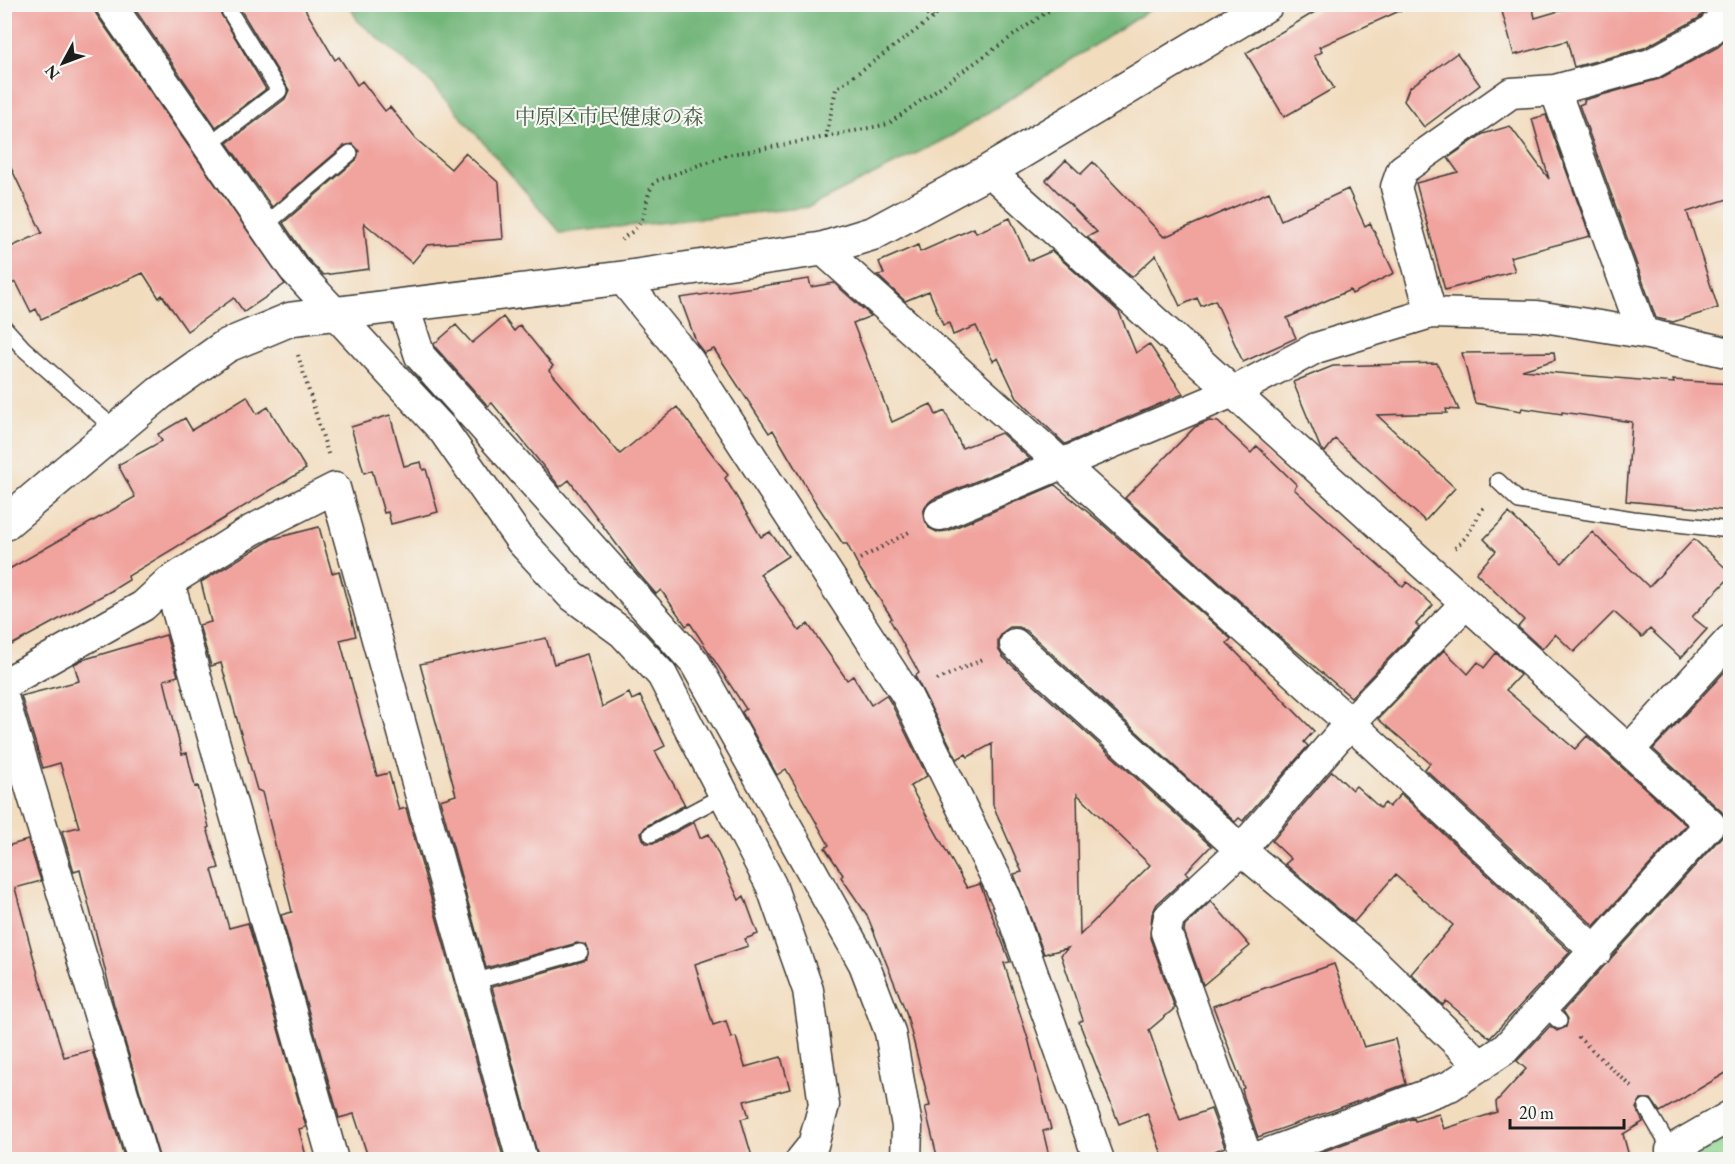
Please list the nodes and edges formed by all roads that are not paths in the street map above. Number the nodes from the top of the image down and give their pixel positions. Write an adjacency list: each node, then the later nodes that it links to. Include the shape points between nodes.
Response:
1 (110, 4): 6 (street)
2 (225, 4): 6 (lane, via 279,91)
3 (1267, 4): 8 (street)
4 (1731, 5): 5 (street, via 1709,32 1651,64)
5 (1555, 90): 14 (street, via 1511,93 1402,170 1396,187); 16 (street)
6 (207, 146): 9 (street)
7 (350, 153): 9 (lane)
8 (989, 171): 10 (street, via 874,233); 18 (street)
9 (263, 227): 13 (street, via 293,268)
10 (822, 249): 11 (street); 20 (street)
11 (622, 278): 12 (street); 48 (street, via 689,361 906,694 1006,898)
12 (403, 304): 13 (street); 47 (street, via 420,356 694,663 864,964 890,1032 907,1126)
13 (337, 313): 19 (street, via 291,319 226,346); 33 (street, via 442,430 521,541 571,595 623,633 662,675)
14 (1431, 313): 16 (street, via 1538,316); 18 (street, via 1316,348)
15 (4, 327): 19 (lane)
16 (1643, 333): 17 (street)
17 (1731, 353)
18 (1233, 392): 20 (street); 26 (street)
19 (116, 430): 23 (street)
20 (1062, 464): 22 (street); 31 (street)
21 (1498, 482): 24 (lane, via 1519,501)
22 (940, 515)
23 (4, 524)
24 (1731, 530)
25 (169, 582): 29 (street, via 143,606); 38 (street, via 334,480); 44 (street)
26 (1466, 603): 31 (street); 32 (street)
27 (1731, 640): 32 (street)
28 (1015, 644): 35 (street)
29 (4, 684)
30 (4, 700): 43 (street)
31 (1350, 723): 35 (street); 37 (street)
32 (1629, 750): 37 (street, via 1710,824)
33 (724, 795): 34 (lane); 46 (street, via 771,885 808,990 824,1105 813,1145)
34 (651, 834)
35 (1241, 850): 39 (street, via 1368,956); 49 (street, via 1168,917 1166,932)
36 (580, 952): 38 (lane)
37 (1596, 952): 39 (street, via 1552,1014)
38 (473, 982): 45 (street)
39 (1481, 1066): 49 (street, via 1450,1086)
40 (1646, 1107): 42 (lane)
41 (1731, 1116): 42 (street)
42 (1672, 1155)
43 (143, 1160)
44 (333, 1160)
45 (522, 1160)
46 (801, 1160)
47 (906, 1160)
48 (1099, 1160)
49 (1249, 1160)

